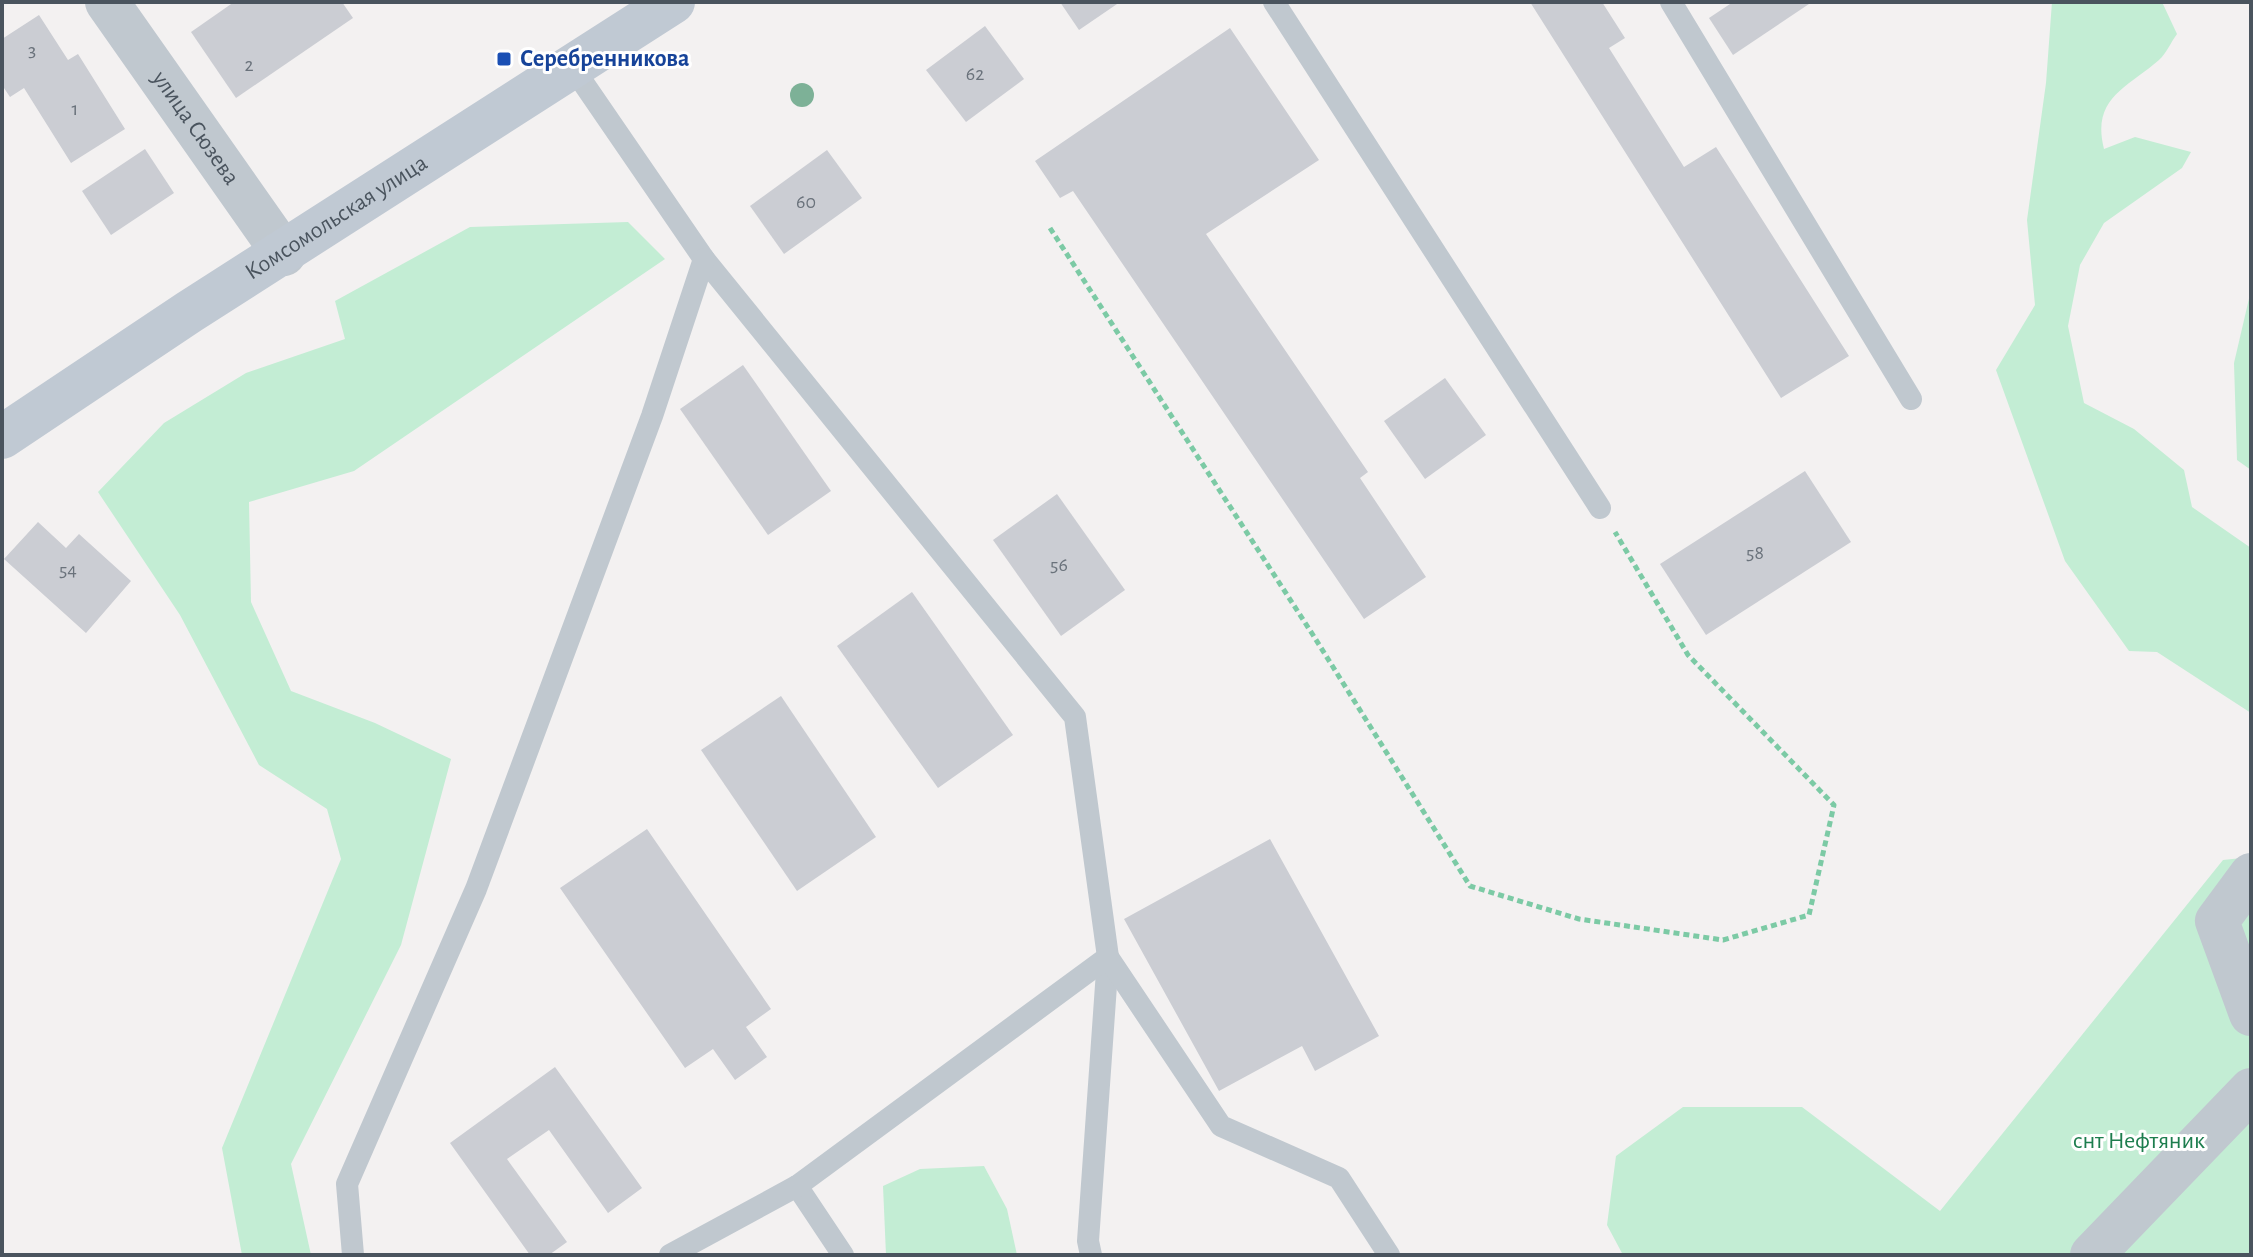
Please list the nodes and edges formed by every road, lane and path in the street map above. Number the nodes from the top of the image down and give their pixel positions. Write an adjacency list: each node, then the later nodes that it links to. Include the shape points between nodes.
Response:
1 (107, 2): 7 (street, улица Сюзева)
2 (673, 2): 5 (main road, Комсомольская улица)
3 (1274, 2): 11 (lane)
4 (1671, 2): 9 (lane)
5 (573, 68): 7 (main road, Комсомольская улица); 8 (lane)
6 (1050, 228): 11 (path, via 1470,886 1579,919 1723,940 1809,915 1834,805 1688,655)
7 (284, 254): 10 (main road, Комсомольская улица)
8 (704, 259): 13 (lane, via 1075,717); 17 (lane, via 652,416 476,889 347,1184)
9 (1911, 399)
10 (2, 437)
11 (1600, 508)
12 (2251, 875): 14 (street, via 2217,921)
13 (1108, 957): 16 (lane); 20 (lane); 21 (lane, via 1221,1126 1339,1178)
14 (2251, 1014)
15 (2251, 1090): 22 (street)
16 (797, 1186): 18 (lane); 19 (lane)
17 (353, 1255)
18 (670, 1255)
19 (843, 1255)
20 (1091, 1255)
21 (1389, 1255)
22 (2092, 1255)

